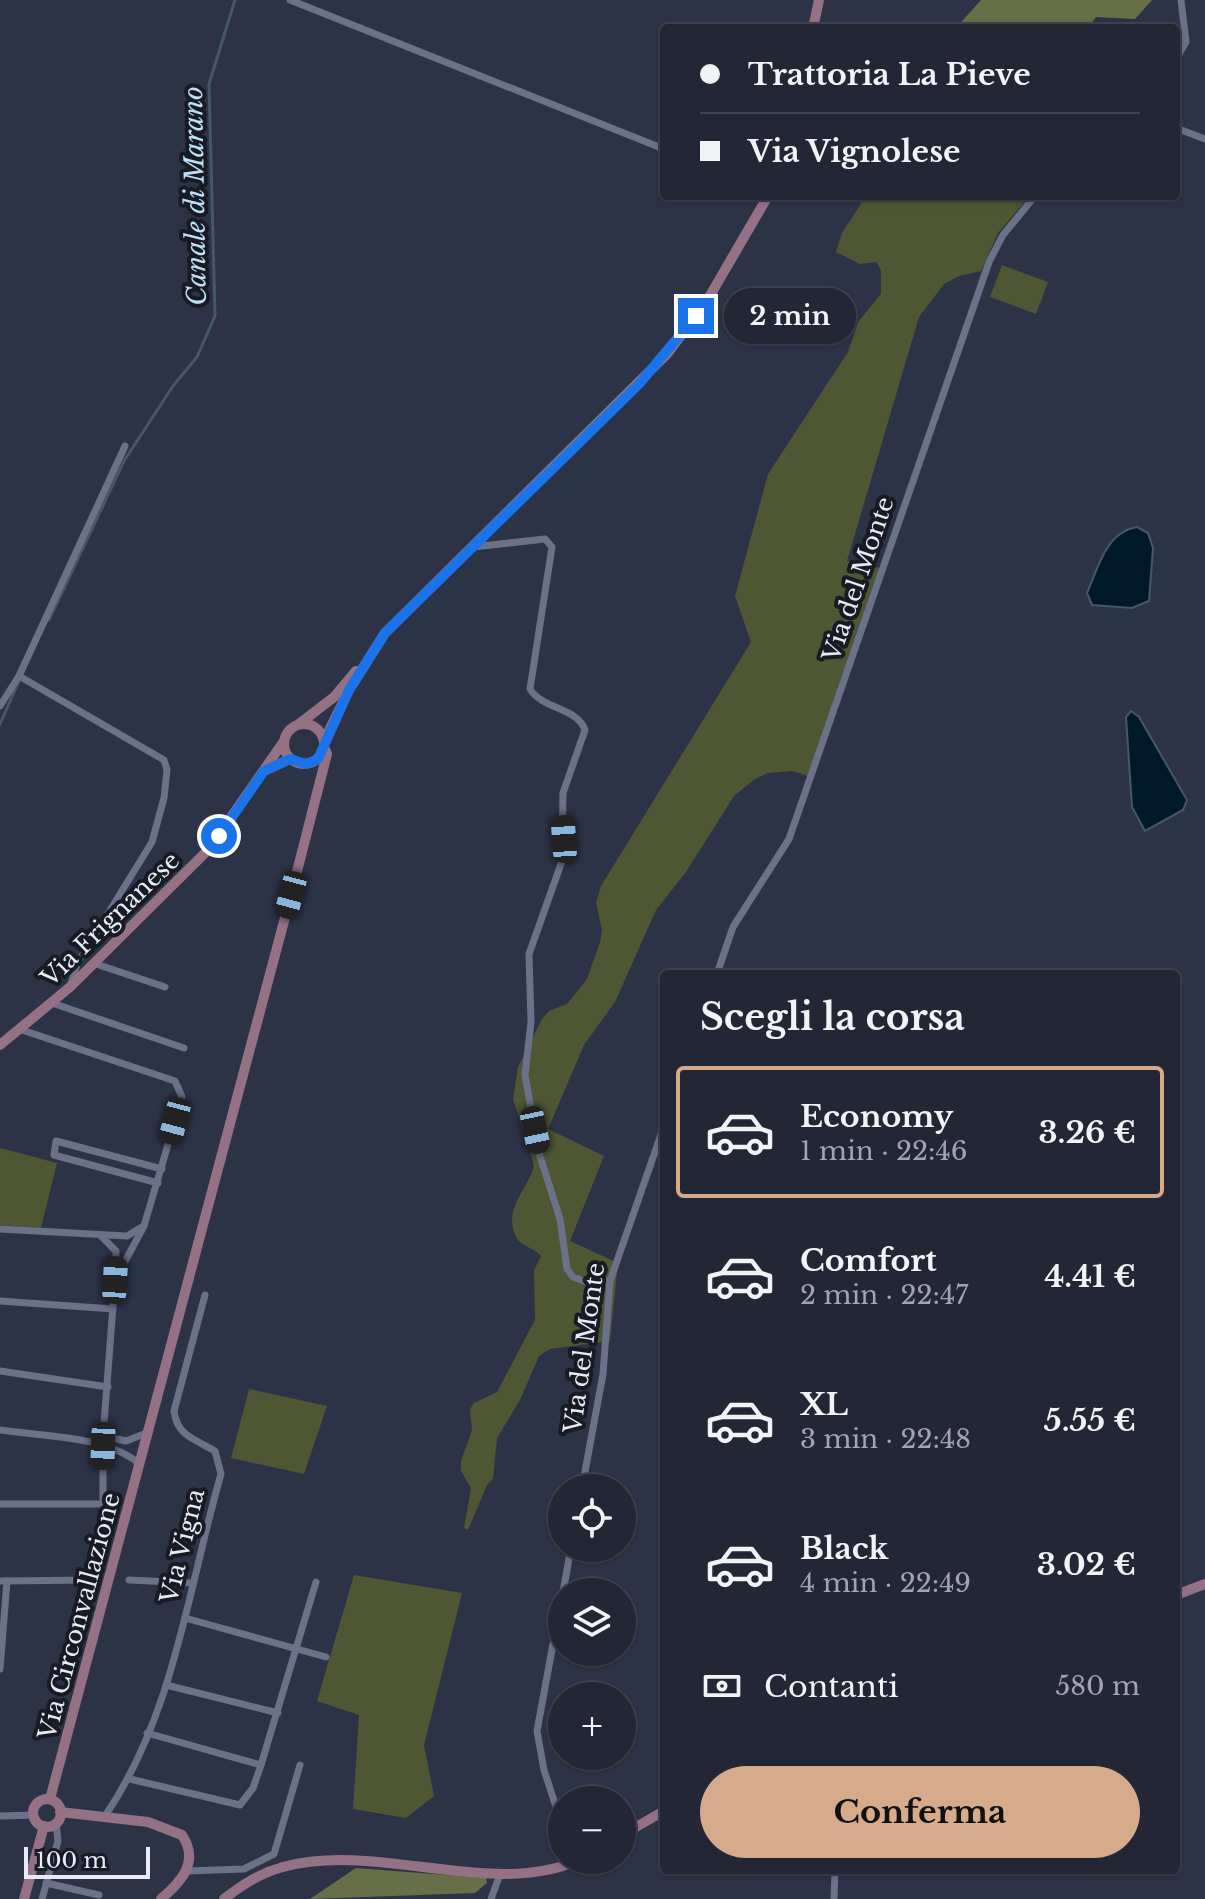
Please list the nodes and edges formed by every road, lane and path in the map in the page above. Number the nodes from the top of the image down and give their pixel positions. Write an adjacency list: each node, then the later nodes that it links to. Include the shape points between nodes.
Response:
1 (290, 0): 8 (street)
2 (819, 0): 4 (main road)
3 (1181, 0): 5 (street, via 1186,42)
4 (814, 24)
5 (1180, 52)
6 (1180, 130): 7 (street)
7 (1205, 139)
8 (660, 147)
9 (766, 200): 12 (main road, via 708,299 667,354)
10 (1032, 200): 24 (street, Via del Monte, via 989,262 789,839 733,927)
11 (125, 446): 14 (street)
12 (471, 547): 13 (main road, via 400,616); 38 (street, via 540,539 552,547 530,689 580,721 585,730 563,793 562,861 529,954 526,1086 560,1219 567,1269 584,1281)
13 (366, 662): 16 (main road); 18 (main road, Via Circonvallazione)
14 (21, 678): 15 (street); 25 (street, via 167,766 152,842 77,964)
15 (0, 706)
16 (299, 724): 17 (main road); 18 (main road, via 314,726)
17 (284, 741): 19 (main road); 21 (main road, Via Frignanese)
18 (324, 744): 20 (main road); 22 (main road, Via Circonvallazione, via 327,754)
19 (290, 759): 20 (main road); 21 (main road)
20 (312, 763): 22 (main road)
21 (264, 771): 23 (main road, Via Frignanese, via 209,849)
22 (320, 779): 45 (main road, Via Circonvallazione)
23 (93, 963): 25 (main road, Via Frignanese); 26 (street)
24 (718, 970)
25 (70, 987): 27 (main road, Via Frignanese)
26 (165, 987)
27 (52, 1003): 28 (main road, Via Frignanese); 30 (street)
28 (22, 1030): 29 (main road, Via Frignanese); 32 (street, via 175,1081 182,1097)
29 (0, 1045)
30 (184, 1048)
31 (660, 1137): 38 (street, Via del Monte)
32 (162, 1169): 33 (street); 33 (street, via 56,1141 54,1155)
33 (158, 1183): 34 (street)
34 (144, 1226): 36 (street, via 127,1236); 37 (street)
35 (0, 1229): 36 (street)
36 (101, 1236): 37 (street, via 116,1251)
37 (115, 1280): 41 (street)
38 (610, 1281): 49 (street, Via del Monte, via 603,1374)
39 (205, 1295): 55 (street, Via Vigna, via 174,1411 182,1434 215,1451 221,1474)
40 (0, 1301): 41 (street)
41 (113, 1309): 43 (street)
42 (0, 1371): 43 (street)
43 (108, 1387): 46 (street)
44 (0, 1430): 47 (street)
45 (149, 1432): 46 (street, via 126,1441); 48 (main road, Via Circonvallazione)
46 (103, 1436): 47 (street)
47 (103, 1446): 48 (street, via 125,1452); 51 (street)
48 (140, 1464): 70 (main road, Via Circonvallazione)
49 (585, 1474)
50 (0, 1504): 51 (street)
51 (101, 1504): 53 (street, via 103,1550 93,1580)
52 (129, 1580): 55 (street)
53 (4, 1581): 62 (street)
54 (316, 1582): 59 (street)
55 (193, 1583): 58 (street, Via Vigna)
56 (1205, 1584): 57 (main road)
57 (1180, 1593)
58 (185, 1618): 59 (street); 63 (street, Via Vigna)
59 (297, 1649): 60 (street); 64 (street)
60 (326, 1657)
61 (549, 1666): 69 (street, via 537,1731)
62 (0, 1669)
63 (166, 1685): 64 (street); 65 (street, Via Vigna)
64 (278, 1713): 66 (street)
65 (147, 1733): 66 (street); 68 (street, Via Vigna)
66 (261, 1765): 68 (street, via 240,1805)
67 (300, 1765): 78 (street, via 274,1854 244,1869)
68 (130, 1779): 74 (street, Via Vigna)
69 (549, 1786)
70 (50, 1799): 72 (main road, via 38,1803); 75 (main road)
71 (660, 1813): 77 (main road)
72 (33, 1815): 73 (street); 76 (main road)
73 (0, 1816)
74 (105, 1816): 75 (main road); 78 (main road, via 176,1831 189,1849)
75 (58, 1818): 76 (main road); 82 (street, via 58,1841)
76 (44, 1826): 84 (main road)
77 (636, 1827)
78 (187, 1871): 86 (main road)
79 (548, 1874): 81 (main road)
80 (835, 1874): 89 (street)
81 (499, 1877): 87 (main road, via 312,1862 261,1874); 88 (street)
82 (46, 1883): 83 (street); 85 (street)
83 (99, 1895)
84 (24, 1899)
85 (42, 1899)
86 (161, 1899)
87 (224, 1899)
88 (491, 1899)
89 (834, 1899)

